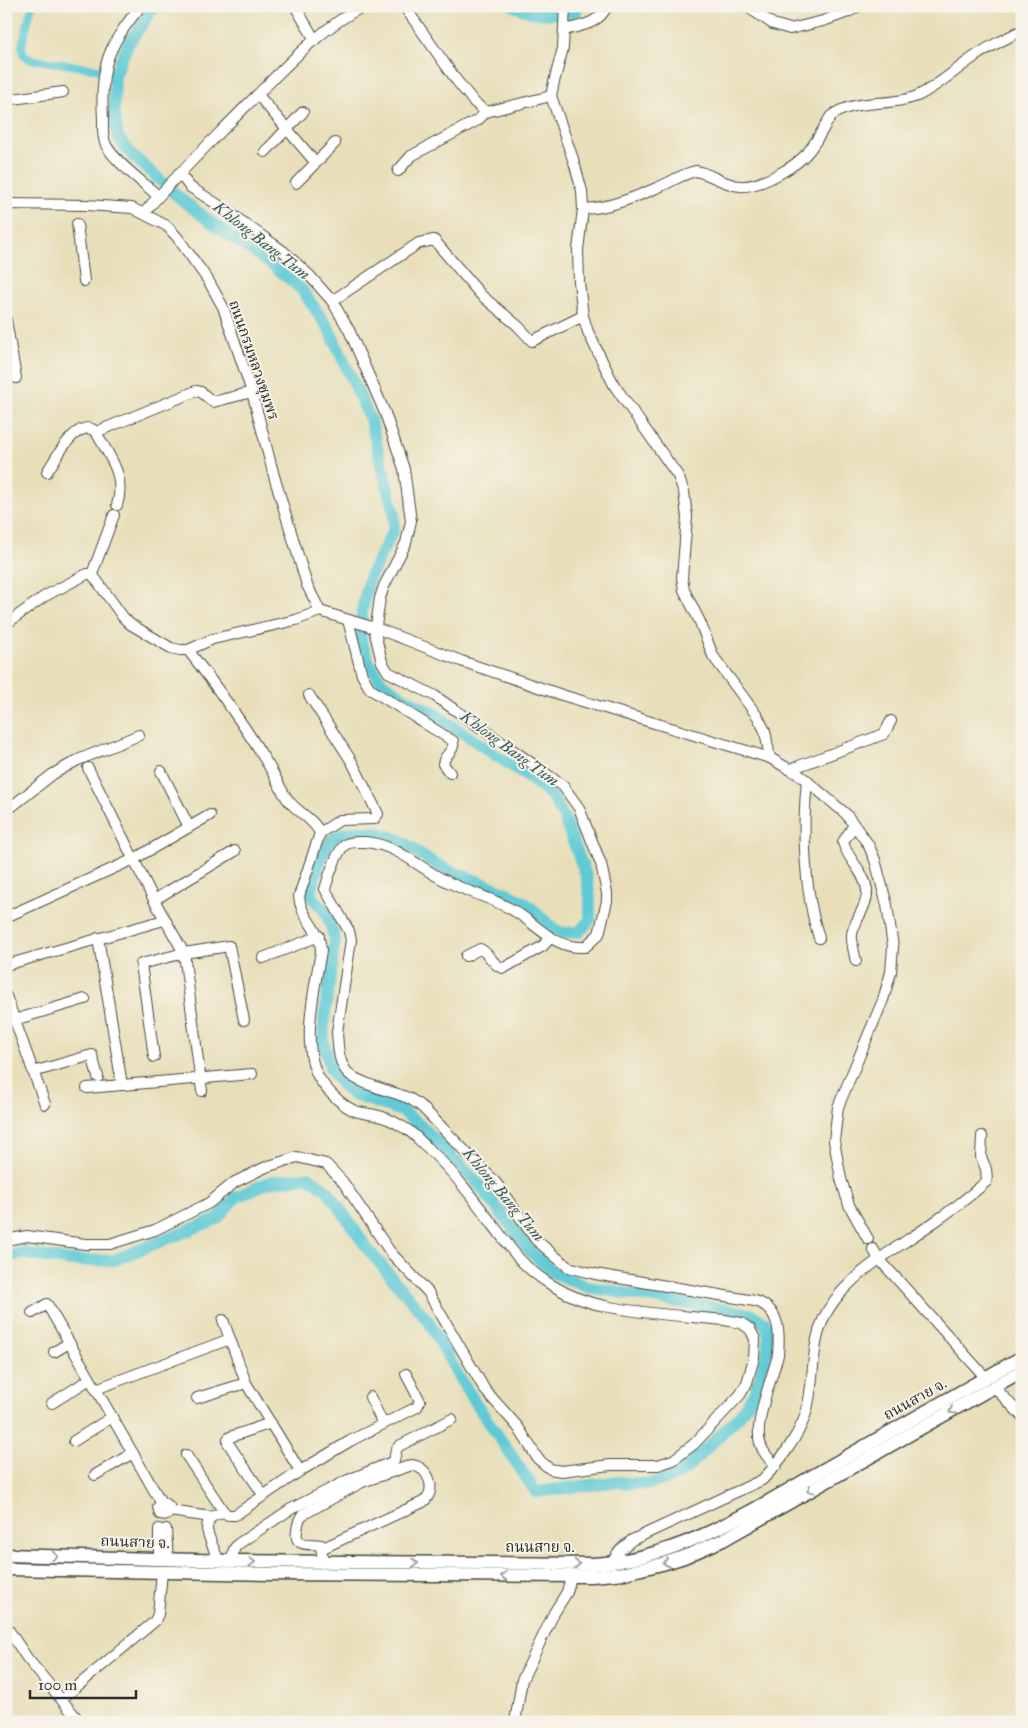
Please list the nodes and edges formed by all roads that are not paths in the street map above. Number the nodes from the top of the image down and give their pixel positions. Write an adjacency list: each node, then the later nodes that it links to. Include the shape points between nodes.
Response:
1 (141, 6): 25 (street, via 125,25 106,63 101,99 103,139 117,160)
2 (295, 6): 11 (street)
3 (364, 6): 11 (street)
4 (404, 6): 17 (street, via 462,88)
5 (566, 6): 9 (street)
6 (607, 6): 9 (street, via 593,22)
7 (746, 6): 8 (street, via 773,24 790,29 823,21)
8 (859, 6)
9 (565, 27): 14 (street)
10 (1022, 30): 28 (street, via 976,55 932,89 915,97 834,113 802,158 763,181 741,186 696,171 613,204)
11 (315, 40): 13 (street)
12 (63, 92): 15 (street)
13 (258, 95): 18 (street); 23 (street)
14 (551, 96): 17 (street); 28 (street, via 579,177)
15 (6, 100)
16 (304, 112): 18 (street)
17 (486, 112): 22 (street, via 478,120 411,156)
18 (287, 129): 20 (street); 21 (street)
19 (335, 143): 21 (street)
20 (265, 152)
21 (316, 163): 24 (street)
22 (398, 171)
23 (178, 175): 25 (street); 31 (street, via 190,187 283,251)
24 (296, 184)
25 (159, 196): 29 (street)
26 (6, 204): 27 (street, ถนนกรมหลวงชุมพร)
27 (76, 205): 29 (street, ถนนกรมหลวงชุมพร, via 132,208); 30 (street)
28 (583, 209): 32 (street, via 578,250)
29 (144, 213): 35 (street, ถนนกรมหลวงชุมพร, via 167,226 208,280 223,307)
30 (84, 281)
31 (332, 301): 32 (street, via 419,243 434,240 481,295 532,341); 42 (street, via 349,330 386,413 404,469 411,521 406,543 380,598)
32 (583, 316): 47 (street, via 614,385 678,476 687,517 684,590 713,656 765,730)
33 (6, 320): 34 (street)
34 (16, 378)
35 (252, 392): 36 (street, via 213,402 196,391); 39 (street, ถนนกรมหลวงชุมพร, via 307,585)
36 (96, 432): 37 (street, via 86,428 71,436); 38 (street, via 116,468 121,488)
37 (47, 472)
38 (92, 574): 41 (street, via 45,596); 43 (street, via 130,624 171,648)
39 (320, 610): 40 (street); 43 (street, via 287,622 213,639)
40 (350, 621): 42 (street); 51 (street, via 362,675 370,689 453,741 452,750 443,760)
41 (6, 624)
42 (371, 627): 47 (street, via 562,695); 65 (street, via 388,672 436,696 537,766 562,786 579,808 601,864 607,893 605,909 599,934 586,947 568,947)
43 (188, 650): 57 (street, via 226,699 288,800)
44 (309, 695): 57 (street, via 352,762 378,814 374,819 340,820)
45 (891, 721): 49 (street, via 884,734)
46 (139, 735): 53 (street, via 53,774)
47 (770, 758): 49 (street)
48 (88, 768): 59 (street)
49 (791, 769): 52 (street)
50 (161, 771): 56 (street)
51 (450, 773)
52 (807, 780): 55 (street); 66 (street, via 804,841 812,916)
53 (6, 811)
54 (210, 815): 56 (street)
55 (854, 825): 70 (street, via 843,842 867,889 866,902 852,936); 86 (street, via 875,860 887,904 893,947 891,972 883,1000 838,1107 834,1141 849,1205)
56 (189, 827): 59 (street)
57 (320, 832): 63 (street, via 299,896 299,904)
58 (236, 851): 60 (street)
59 (134, 859): 60 (street); 61 (street)
60 (154, 900): 62 (street)
61 (6, 917)
62 (164, 920): 64 (street); 67 (street)
63 (319, 936): 69 (street); 87 (street, via 321,951 310,1016 310,1047 320,1081 336,1097 354,1110 385,1118 408,1130 445,1164 524,1263 550,1284 574,1297 604,1306 725,1320 741,1323 750,1329 755,1339 754,1358 747,1383 740,1396 694,1444 673,1460 658,1465 611,1465 561,1471 544,1466 518,1427 485,1390 428,1292 391,1253 343,1182 326,1164 296,1157 266,1167 235,1182 209,1203 155,1230 110,1244 27,1236)
64 (98, 938): 71 (street); 81 (street)
65 (551, 938): 68 (street, via 504,968 498,967 484,950); 113 (street, via 508,908 446,881 392,848 373,843 347,844 339,854 326,889 351,940 337,1032 344,1067 349,1074 364,1082 408,1098 423,1108 496,1184 536,1240 568,1267 755,1300 766,1306 776,1319 779,1342 761,1412 759,1438 766,1455)
66 (819, 938)
67 (184, 954): 75 (street, via 229,946); 76 (street, via 141,964); 80 (street)
68 (466, 956)
69 (264, 958)
70 (856, 960)
71 (6, 965)
72 (6, 996): 74 (street)
73 (85, 998): 74 (street)
74 (14, 1020): 77 (street)
75 (244, 1020)
76 (154, 1057)
77 (33, 1072): 79 (street, via 92,1055); 84 (street)
78 (252, 1074): 80 (street)
79 (98, 1077)
80 (200, 1078): 81 (street); 83 (street)
81 (122, 1085): 82 (street)
82 (87, 1088)
83 (202, 1091)
84 (45, 1104)
85 (982, 1136): 89 (street, via 981,1157 987,1181 929,1226)
86 (868, 1239)
87 (6, 1240)
88 (874, 1249): 89 (street)
89 (879, 1259): 99 (street); 113 (street, via 851,1282 828,1311 814,1346 806,1412)
90 (32, 1313): 93 (street, via 47,1304)
91 (223, 1320): 92 (street)
92 (230, 1339): 100 (street); 101 (street)
93 (69, 1342): 94 (street); 98 (street)
94 (54, 1352)
95 (1022, 1357): 99 (main road, ถนนสาย จ.)
96 (1022, 1371): 99 (main road, ถนนสาย จ.)
97 (406, 1374): 109 (street, via 419,1403)
98 (90, 1379): 101 (street); 104 (street)
99 (990, 1382): 105 (street); 124 (main road, ถนนสาย จ., via 717,1530 659,1552); 128 (main road, ถนนสาย จ., one-way to 128, via 705,1549 642,1569 608,1575)
100 (246, 1383): 103 (street); 108 (street)
101 (96, 1389): 106 (street)
102 (370, 1397): 109 (street)
103 (197, 1398)
104 (52, 1403)
105 (1022, 1416)
106 (112, 1417): 110 (street); 111 (street)
107 (452, 1419): 123 (street, via 399,1446 394,1461 291,1509 238,1544)
108 (270, 1423): 114 (street); 116 (street, via 228,1439)
109 (383, 1424): 114 (street)
110 (74, 1441)
111 (133, 1453): 115 (street); 119 (street)
112 (186, 1455): 117 (street)
113 (776, 1466): 124 (street, via 762,1480 632,1540 621,1548)
114 (300, 1471): 116 (street)
115 (96, 1475)
116 (264, 1496): 117 (street, via 235,1515)
117 (224, 1512): 118 (street)
118 (211, 1516): 119 (street); 122 (street, via 207,1533)
119 (163, 1518): 126 (street)
120 (322, 1548): 120 (street, via 321,1545 297,1541 302,1515 362,1482 412,1465 429,1477 430,1493 422,1502); 125 (street)
121 (6, 1555): 126 (main road, ถนนสาย จ., one-way to 126)
122 (219, 1561): 123 (main road, ถนนสาย จ.); 126 (main road, ถนนสาย จ.)
123 (232, 1561): 125 (main road, ถนนสาย จ., one-way to 125)
124 (614, 1562): 125 (main road, ถนนสาย จ., one-way to 124)
125 (323, 1563)
126 (163, 1564): 127 (main road, ถนนสาย จ.); 128 (main road, ถนนสาย จ., one-way to 126); 130 (street, via 155,1621)
127 (6, 1568)
128 (571, 1576): 132 (street, via 567,1592 522,1680)
129 (6, 1626): 131 (street, via 27,1658)
130 (68, 1694)
131 (80, 1722)
132 (516, 1722)

